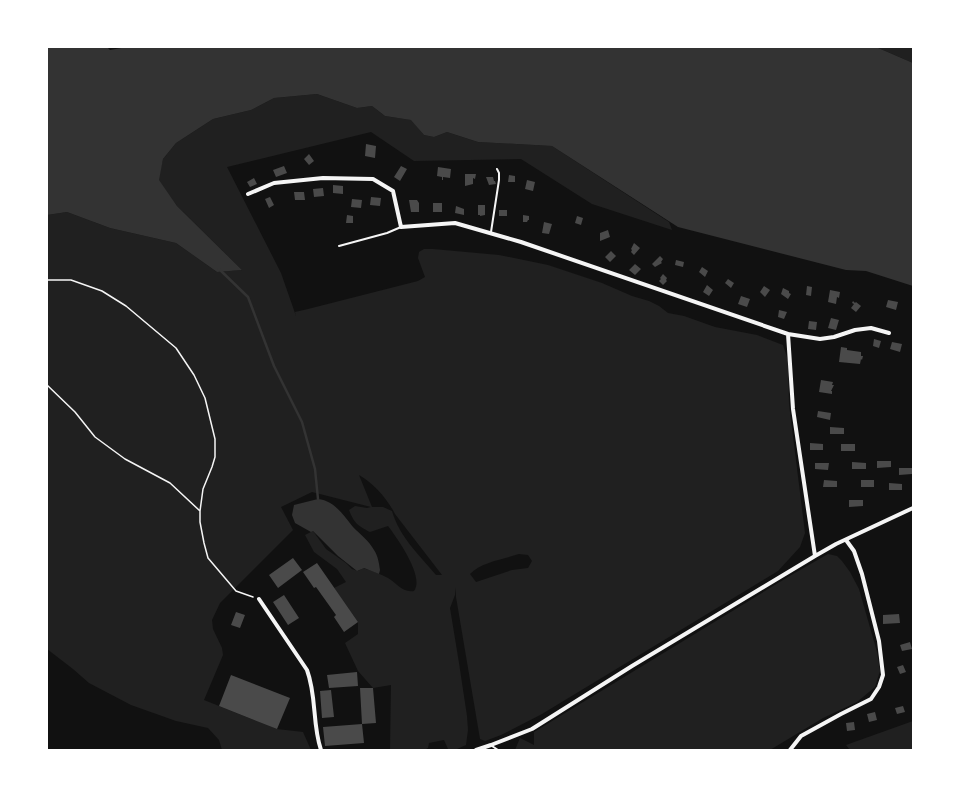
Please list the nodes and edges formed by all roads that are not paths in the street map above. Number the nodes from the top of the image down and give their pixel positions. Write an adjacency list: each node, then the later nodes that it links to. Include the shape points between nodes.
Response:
1 (497, 169): 4 (lane, via 499,180)
2 (248, 194): 3 (street, via 274,183 323,178 373,179 392,191)
3 (400, 227): 4 (street, via 455,223); 5 (lane, via 388,233)
4 (491, 234): 7 (street, via 528,244)
5 (339, 246)
6 (888, 333): 7 (street, via 871,328 820,339)
7 (788, 334): 10 (street, via 793,409)
8 (913, 508): 9 (street)
9 (846, 540): 10 (street); 16 (street, via 854,551 862,574 879,641 883,675 871,699 801,736)
10 (815, 556): 12 (street, via 532,729)
11 (259, 599): 13 (street, via 308,670 312,682)
12 (491, 745): 14 (street); 15 (lane)
13 (321, 750)
14 (476, 750)
15 (498, 750)
16 (790, 750)

